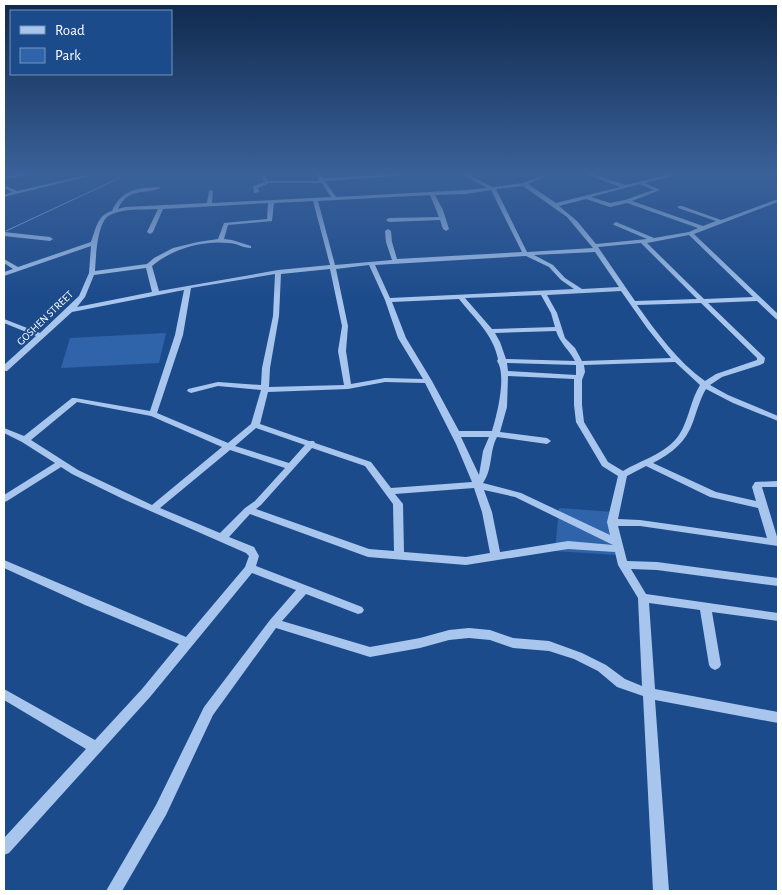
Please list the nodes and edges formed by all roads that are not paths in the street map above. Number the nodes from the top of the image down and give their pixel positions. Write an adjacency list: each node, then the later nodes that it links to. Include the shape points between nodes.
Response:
1 (105, 216): 24 (street, GOSHEN STREET)
2 (157, 216): 17 (street)
3 (270, 216): 22 (street, via 270,220 226,224)
4 (319, 216): 32 (street)
5 (507, 216): 27 (street)
6 (567, 216): 26 (street)
7 (668, 216): 14 (street)
8 (705, 216): 12 (street)
9 (734, 216): 12 (street)
10 (442, 218): 11 (street); 15 (street)
11 (389, 220)
12 (720, 221): 14 (street)
13 (616, 224): 21 (street)
14 (702, 228): 18 (street)
15 (446, 229)
16 (388, 231): 29 (street)
17 (150, 232)
18 (690, 233): 21 (street); 43 (street)
19 (4, 234): 20 (street)
20 (50, 239)
21 (654, 240): 23 (street)
22 (220, 241): 25 (street); 31 (street, via 177,249 156,258)
23 (643, 242): 26 (street); 45 (street)
24 (94, 243): 33 (street); 35 (street, GOSHEN STREET)
25 (249, 247)
26 (596, 248): 27 (street); 38 (street)
27 (526, 253): 29 (street); 39 (street, via 551,266)
28 (4, 260): 33 (street)
29 (395, 261): 30 (street)
30 (370, 263): 32 (street); 44 (street)
31 (149, 266): 35 (street); 40 (street)
32 (333, 267): 34 (street); 61 (street, via 345,326 342,351)
33 (17, 269): 36 (street)
34 (278, 272): 37 (street); 62 (street, via 276,316)
35 (92, 273): 47 (street, GOSHEN STREET, via 82,296)
36 (4, 274)
37 (188, 287): 40 (street); 64 (street, via 179,335)
38 (624, 289): 39 (street); 46 (street)
39 (581, 291): 41 (street)
40 (156, 293): 47 (street)
41 (543, 293): 42 (street); 50 (street)
42 (460, 296): 44 (street); 51 (street)
43 (757, 299): 45 (street); 48 (street)
44 (388, 300): 59 (street, via 402,338)
45 (705, 301): 46 (street); 60 (street, via 761,358 757,363 713,378)
46 (634, 303): 53 (street)
47 (70, 310): 52 (street, GOSHEN STREET)
48 (778, 318)
49 (4, 321): 52 (street)
50 (558, 329): 51 (street); 55 (street)
51 (490, 332): 54 (street)
52 (42, 336): 56 (street, GOSHEN STREET)
53 (678, 360): 55 (street); 60 (street)
54 (502, 361): 55 (street); 57 (street)
55 (580, 363): 58 (street)
56 (5, 367)
57 (504, 373): 58 (street); 69 (street, via 505,390)
58 (580, 377): 77 (street, via 580,422 605,464)
59 (428, 381): 61 (street, via 385,380); 68 (street)
60 (705, 385): 65 (street); 75 (street, via 678,443)
61 (348, 387): 62 (street)
62 (265, 389): 63 (street, via 218,384); 66 (street)
63 (191, 391)
64 (153, 414): 70 (street, via 75,400); 73 (street)
65 (778, 419)
66 (255, 425): 72 (street); 73 (street)
67 (4, 430): 70 (street)
68 (455, 434): 69 (street); 78 (street)
69 (494, 434): 71 (street); 78 (street, via 484,476)
70 (25, 440): 74 (street)
71 (547, 441)
72 (311, 443): 76 (street); 80 (street, via 368,464)
73 (229, 447): 76 (street); 83 (street)
74 (61, 463): 81 (street); 83 (street)
75 (647, 463): 77 (street); 82 (street, via 713,495)
76 (291, 468): 84 (street)
77 (623, 475): 85 (street)
78 (477, 484): 80 (street); 88 (street, via 518,495); 90 (street)
79 (778, 484): 82 (street, via 758,484)
80 (390, 491): 89 (street, via 398,504)
81 (4, 499)
82 (764, 506): 87 (street)
83 (153, 509): 86 (street)
84 (248, 510): 86 (street); 89 (street, via 368,553)
85 (612, 522): 87 (street); 88 (street)
86 (222, 538): 93 (street, via 250,550 254,556)
87 (775, 542)
88 (617, 545): 90 (street, via 568,545); 92 (street)
89 (399, 555): 90 (street, via 466,561)
90 (496, 557)
91 (4, 564): 101 (street)
92 (623, 565): 94 (street, via 657,566); 96 (street)
93 (250, 568): 95 (street); 101 (street)
94 (778, 582)
95 (303, 590): 98 (street); 100 (street)
96 (643, 598): 97 (street); 103 (street)
97 (705, 606): 99 (street); 102 (street)
98 (358, 610)
99 (778, 617)
100 (274, 623): 103 (street, via 370,652 449,635 490,634 513,643 549,646 578,656 602,668 621,683); 108 (street, via 208,712 162,810)
101 (188, 643): 106 (street)
102 (715, 665)
103 (648, 693): 105 (street); 109 (street)
104 (4, 694): 106 (street)
105 (778, 716)
106 (95, 747): 107 (street)
107 (4, 848)
108 (114, 891)
109 (661, 891)

